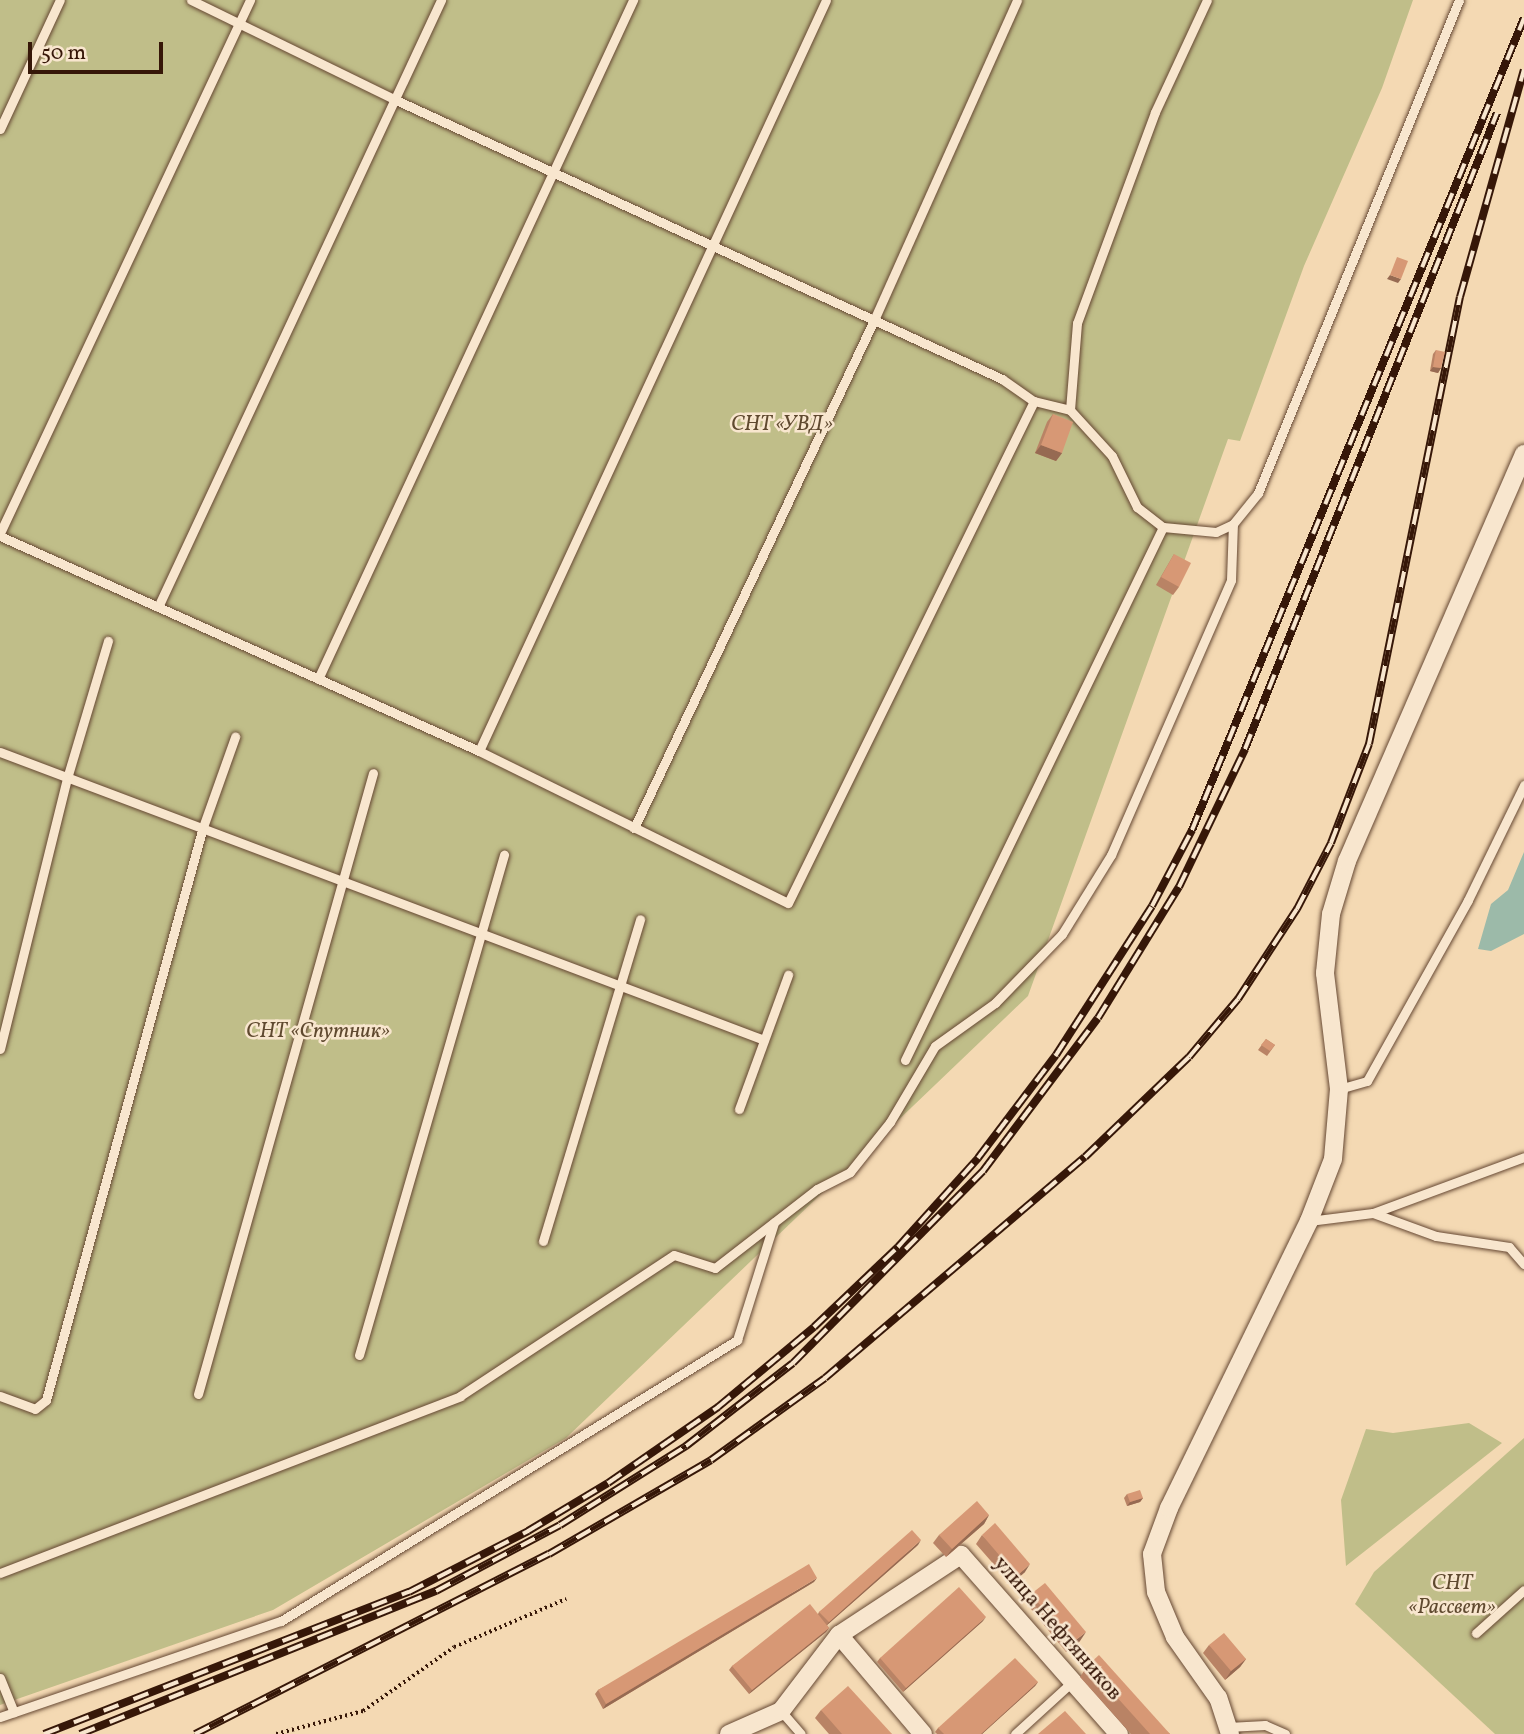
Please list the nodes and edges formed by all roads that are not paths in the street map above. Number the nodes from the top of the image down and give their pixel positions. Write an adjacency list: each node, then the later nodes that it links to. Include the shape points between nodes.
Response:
1 (60, 0): 12 (lane)
2 (191, 0): 10 (lane)
3 (250, 0): 10 (lane)
4 (441, 0): 11 (lane)
5 (633, 0): 13 (lane)
6 (826, 0): 14 (lane)
7 (1017, 0): 15 (lane)
8 (1207, 0): 17 (lane, via 1155,112 1077,323)
9 (1459, 0): 19 (lane, via 1258,493)
10 (239, 24): 11 (lane); 21 (lane)
11 (396, 100): 13 (lane); 22 (lane)
12 (0, 129)
13 (551, 172): 14 (lane); 24 (lane)
14 (713, 246): 15 (lane); 26 (lane)
15 (874, 320): 16 (lane, via 1002,379); 32 (lane)
16 (1034, 401): 17 (lane); 32 (lane, via 788,903)
17 (1070, 410): 20 (lane, via 1112,456 1137,507)
18 (1524, 454): 42 (street, via 1343,874 1331,914 1325,973)
19 (1233, 524): 20 (lane, via 1216,532); 46 (lane, via 1231,580 1111,855 1062,934 995,1003 935,1046 890,1122 850,1172 817,1189)
20 (1163, 527): 41 (lane)
21 (0, 534): 22 (lane)
22 (158, 607): 24 (lane)
23 (108, 641): 29 (lane)
24 (318, 679): 26 (lane)
25 (235, 737): 31 (lane)
26 (479, 751): 32 (lane)
27 (0, 752): 29 (lane)
28 (373, 773): 34 (lane)
29 (68, 775): 31 (lane); 40 (lane)
30 (1524, 785): 42 (lane, via 1468,900 1367,1081)
31 (203, 827): 34 (lane); 52 (lane, via 46,1400 35,1409)
32 (634, 828)
33 (504, 855): 36 (lane)
34 (342, 880): 36 (lane); 51 (lane)
35 (640, 919): 38 (lane)
36 (479, 933): 38 (lane); 50 (lane)
37 (788, 975): 39 (lane)
38 (620, 987): 39 (lane); 48 (lane)
39 (764, 1040): 43 (lane)
40 (0, 1049)
41 (905, 1060)
42 (1339, 1089): 47 (street, via 1333,1159)
43 (739, 1109)
44 (1524, 1157): 45 (lane)
45 (1373, 1213): 47 (lane); 49 (lane, via 1436,1236 1509,1247)
46 (774, 1221): 53 (lane, via 715,1268 674,1255 460,1395); 60 (lane, via 737,1340 281,1621)
47 (1309, 1221): 62 (street, via 1169,1508 1152,1554 1156,1592 1165,1615 1175,1637 1219,1698)
48 (543, 1241)
49 (1524, 1264)
50 (359, 1355)
51 (198, 1394)
52 (0, 1396)
53 (0, 1573)
54 (1524, 1590): 55 (lane)
55 (1476, 1633)
56 (839, 1635): 58 (street, улица Нефтяников, via 961,1555); 59 (street); 65 (street)
57 (0, 1678): 60 (lane)
58 (1073, 1681): 66 (lane); 67 (street, улица Нефтяников)
59 (780, 1712): 63 (street); 64 (lane)
60 (14, 1713): 61 (lane)
61 (0, 1717)
62 (1229, 1731): 68 (lane, via 1265,1725)
63 (729, 1734)
64 (801, 1734)
65 (923, 1734)
66 (1015, 1734)
67 (1119, 1734)
68 (1285, 1734)

